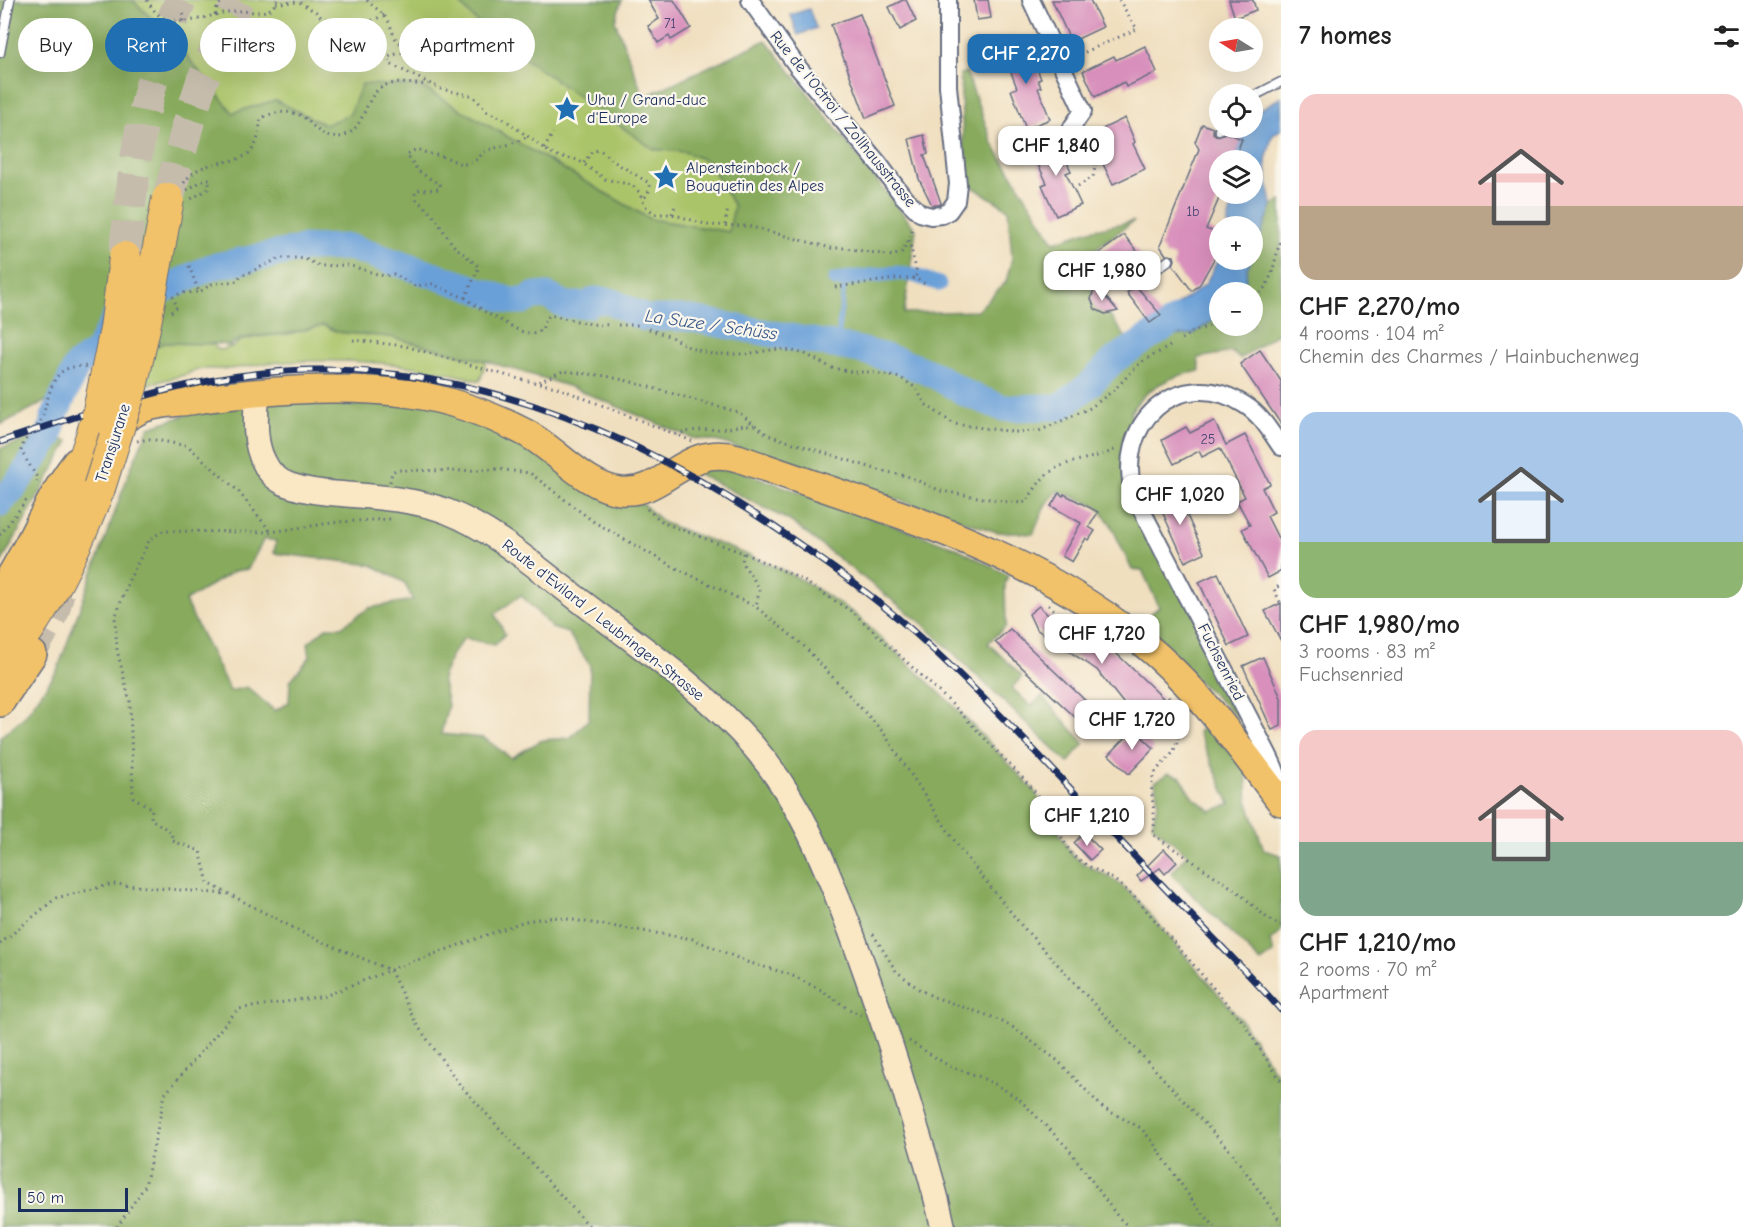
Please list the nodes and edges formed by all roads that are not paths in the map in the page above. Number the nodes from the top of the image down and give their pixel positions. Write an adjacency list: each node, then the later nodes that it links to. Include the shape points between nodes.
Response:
1 (10, 0): 5 (lane)
2 (750, 0): 3 (street, Rue de l'Octroi / Zollhausstrasse, via 797,66 902,195 920,213 931,216 949,211 956,201 958,184 948,86)
3 (948, 0)
4 (1031, 0): 8 (street, via 1083,111)
5 (0, 53)
6 (1281, 82): 7 (lane)
7 (1263, 91)
8 (1072, 127)
9 (174, 199): 18 (highway, Transjurane, bridge, via 124,414 99,488 48,598)
10 (125, 256): 16 (highway, Transjurane, bridge, via 111,357 90,442 51,541 24,596)
11 (1169, 260): 12 (lane)
12 (1143, 279)
13 (257, 392): 15 (main road, via 164,403 143,425 126,418 100,436 78,459 52,498); 20 (main road, via 360,390 436,399 526,433 597,483 614,490 649,486 698,458 726,455 977,544 1038,573 1105,615 1158,656 1214,714); 21 (street, Route d'Evilard / Leubringen-Strasse, via 259,449 264,463 280,481 391,509 411,502 446,511 494,536 674,673 755,748 819,848 886,1028)
14 (1281, 447): 20 (street, Fuchsenried, via 1246,405 1227,395 1201,391 1180,395 1151,412 1135,436 1130,459 1135,497 1278,775)
15 (0, 592)
16 (0, 629)
17 (33, 654): 19 (main road)
18 (0, 667)
19 (0, 703)
20 (1278, 798)
21 (943, 1227)

